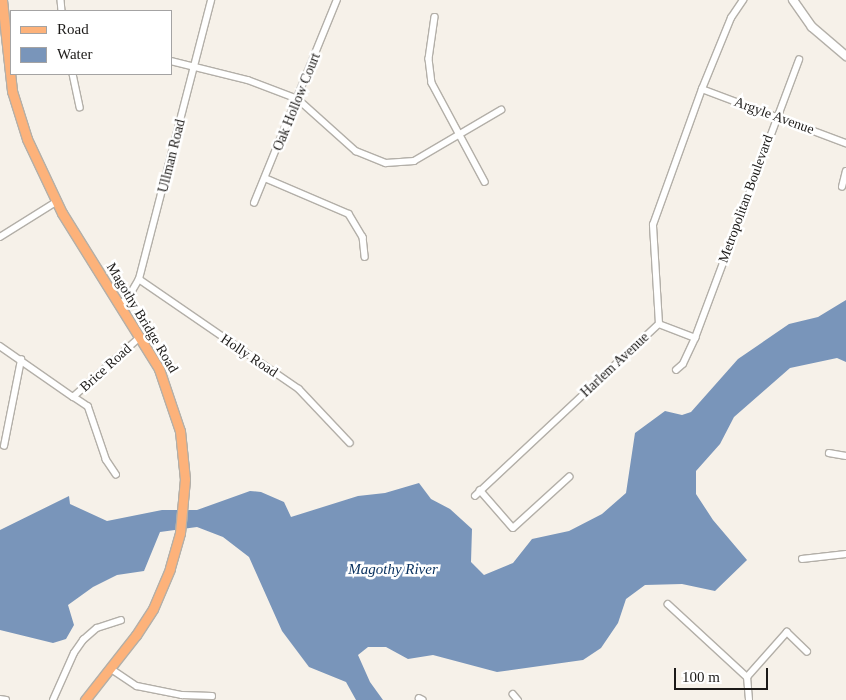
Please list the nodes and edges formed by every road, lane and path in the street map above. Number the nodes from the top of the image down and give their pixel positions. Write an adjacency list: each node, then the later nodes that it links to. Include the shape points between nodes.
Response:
1 (2, 0): 7 (main road, Magothy Bridge Road)
2 (211, 0): 11 (street, Ullman Road)
3 (337, 0): 14 (street, Oak Hollow Court)
4 (743, 0): 13 (street, Harlem Avenue, via 731,18)
5 (793, 0): 8 (street, via 812,27)
6 (435, 17): 18 (street, via 430,59 432,83)
7 (2, 42): 24 (main road, Magothy Bridge Road, via 12,91 27,139)
8 (846, 56)
9 (799, 60): 17 (street, Metropolitan Boulevard)
10 (172, 61): 11 (street)
11 (194, 68): 14 (street, via 248,80); 28 (street, Ullman Road)
12 (72, 75): 15 (street)
13 (702, 90): 17 (street, Argyle Avenue); 30 (street, Harlem Avenue, via 653,225)
14 (298, 99): 18 (street, via 356,151 386,163 414,160); 21 (street, Oak Hollow Court)
15 (80, 107)
16 (501, 110): 18 (street)
17 (776, 117): 19 (street, Argyle Avenue); 32 (street, Metropolitan Boulevard)
18 (460, 135): 22 (street)
19 (846, 143)
20 (846, 171): 23 (street)
21 (265, 178): 25 (street, Oak Hollow Court); 27 (street, via 349,214 363,236)
22 (484, 182)
23 (842, 187)
24 (56, 202): 26 (street); 29 (main road, Magothy Bridge Road)
25 (254, 203)
26 (0, 237)
27 (365, 257)
28 (139, 279): 29 (street, Ullman Road, via 128,298); 37 (street, Holly Road, via 299,390)
29 (119, 305): 31 (main road, Magothy Bridge Road)
30 (659, 324): 32 (street); 43 (street, Harlem Avenue)
31 (140, 337): 36 (street, Brice Road); 50 (main road, Magothy Bridge Road, via 176,411 184,461 184,500 180,533 170,569 153,609)
32 (695, 338): 35 (street, Metropolitan Boulevard, via 683,364)
33 (0, 346): 34 (street)
34 (21, 360): 36 (street); 38 (street)
35 (676, 370)
36 (73, 397): 41 (street, Brice Road, via 88,407 106,460)
37 (350, 443)
38 (4, 446)
39 (829, 453): 40 (street)
40 (846, 456)
41 (116, 475)
42 (569, 477): 43 (street, via 513,528)
43 (480, 490): 44 (street, Harlem Avenue)
44 (475, 496)
45 (846, 554): 46 (street)
46 (802, 559)
47 (668, 604): 51 (street)
48 (121, 620): 56 (street, via 97,628 83,640)
49 (807, 651): 51 (street, via 787,632)
50 (110, 668): 53 (street, via 137,686 182,695); 57 (main road, Magothy Bridge Road)
51 (747, 677): 59 (street)
52 (514, 694): 58 (street)
53 (212, 696)
54 (0, 699): 55 (street)
55 (6, 700)
56 (53, 700)
57 (85, 700)
58 (518, 700)
59 (749, 700)

